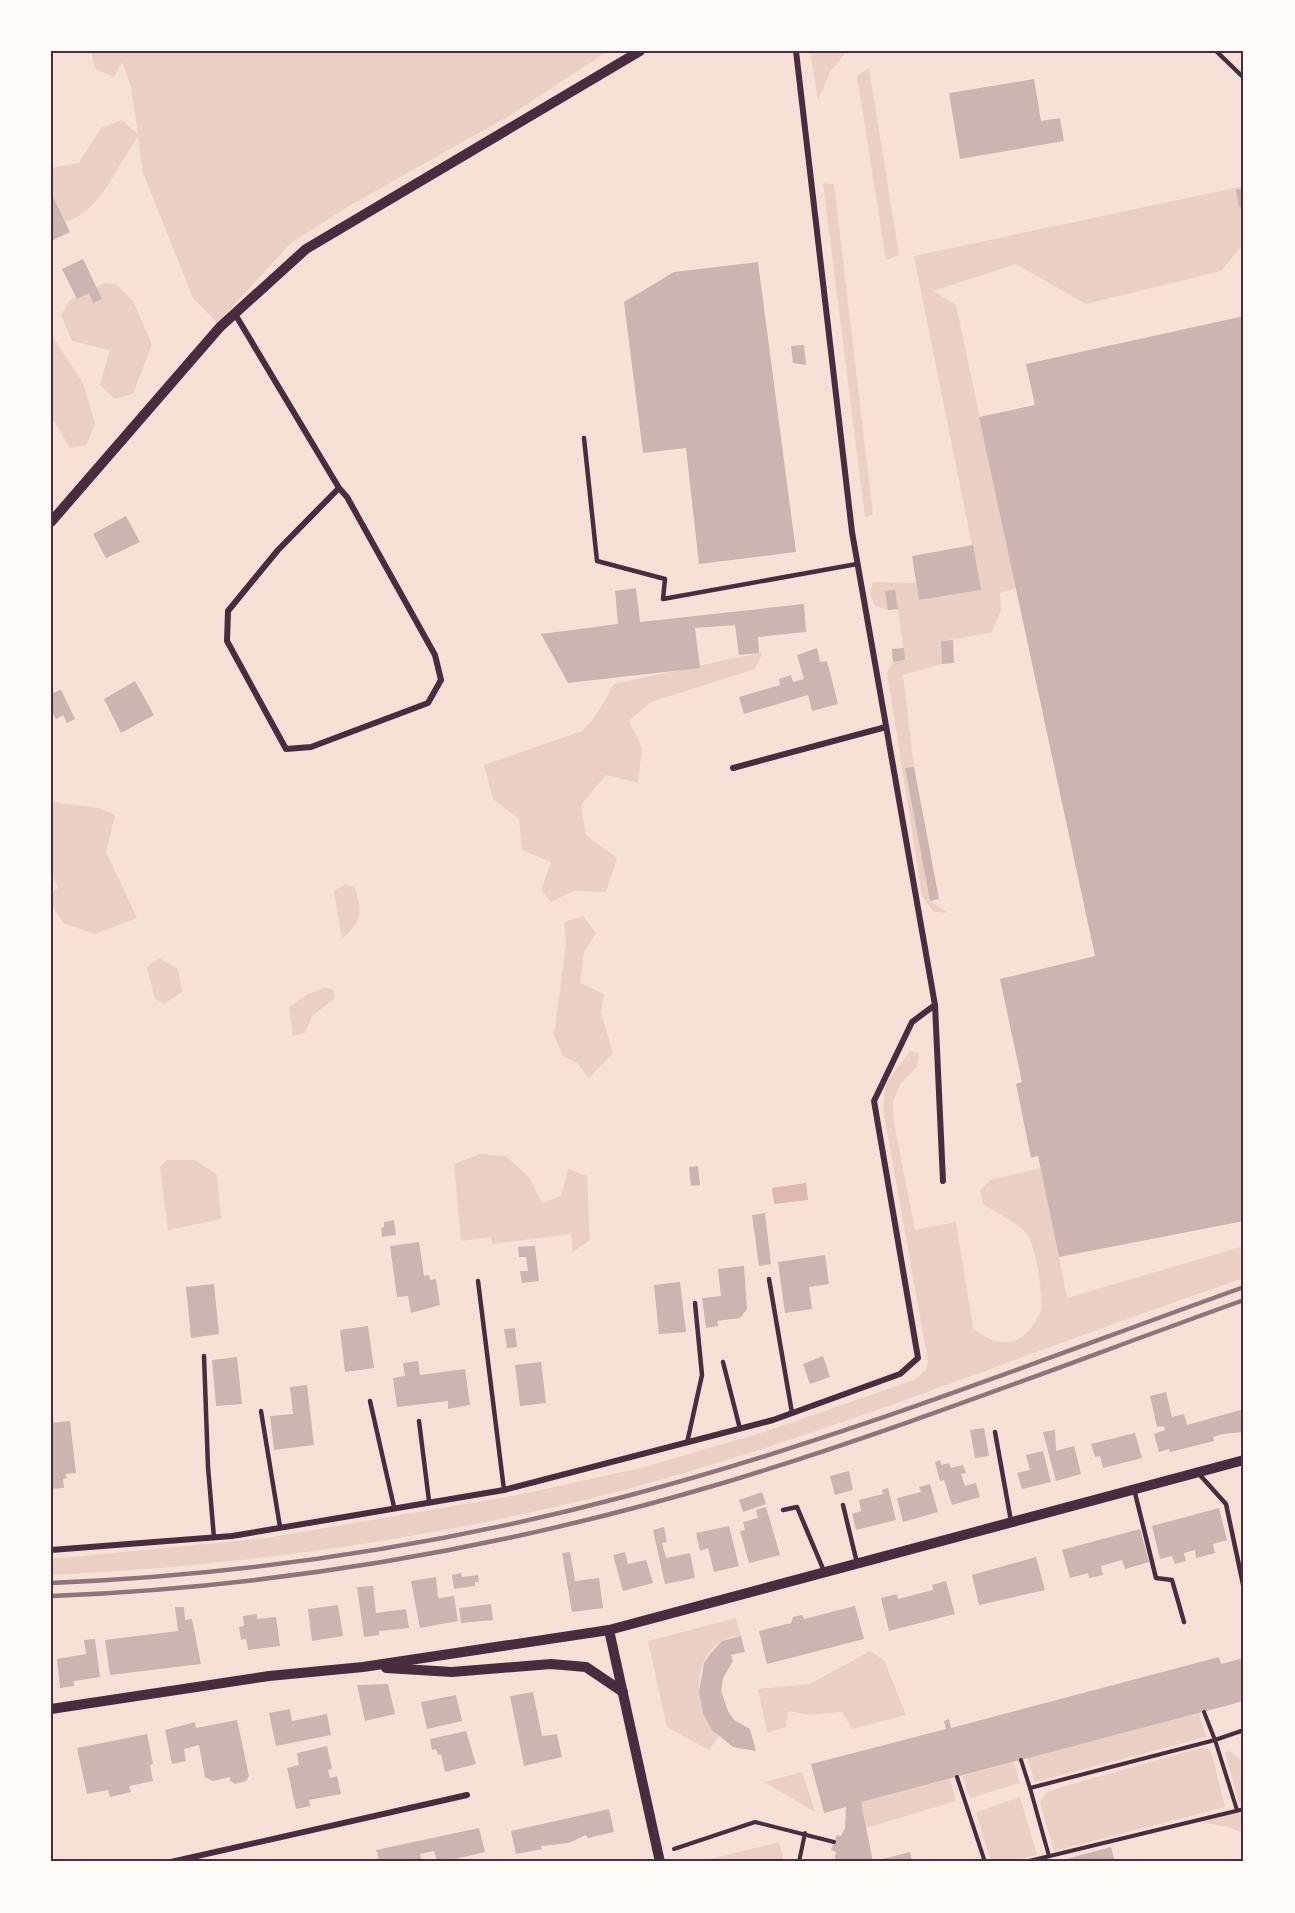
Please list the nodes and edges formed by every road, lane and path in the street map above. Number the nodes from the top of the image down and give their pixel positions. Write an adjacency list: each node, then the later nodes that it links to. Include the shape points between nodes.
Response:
1 (640, 51): 5 (street, via 306,249)
2 (796, 51): 9 (street)
3 (1216, 51): 4 (lane)
4 (1244, 78)
5 (235, 314): 7 (street); 8 (street)
6 (584, 438): 9 (lane, via 597,561 665,579 663,598)
7 (339, 489): 7 (street, via 278,550 228,611 227,641 286,749 311,747 428,703 441,680 435,655)
8 (51, 522)
9 (857, 564): 10 (street)
10 (886, 727): 11 (street); 12 (street)
11 (733, 768)
12 (935, 1005): 13 (street); 21 (street, via 912,1022 874,1101 918,1358 900,1374)
13 (943, 1181)
14 (769, 1279): 21 (lane)
15 (478, 1281): 29 (lane)
16 (695, 1303): 25 (lane, via 702,1375)
17 (204, 1356): 36 (lane)
18 (723, 1362): 23 (lane)
19 (370, 1401): 32 (lane)
20 (261, 1411): 35 (lane)
21 (792, 1413): 23 (street)
22 (419, 1421): 30 (lane)
23 (740, 1428): 25 (street)
24 (995, 1432): 34 (lane)
25 (687, 1443): 29 (street)
26 (1244, 1460): 27 (street)
27 (1198, 1472): 28 (street); 40 (lane, via 1226,1504)
28 (1134, 1489): 34 (street); 41 (lane, via 1156,1578 1172,1580)
29 (504, 1490): 30 (street)
30 (429, 1501): 32 (street)
31 (843, 1505): 38 (lane)
32 (394, 1507): 35 (street)
33 (783, 1510): 39 (lane, via 797,1507)
34 (1011, 1522): 38 (street)
35 (279, 1527): 36 (street)
36 (214, 1538): 37 (street)
37 (51, 1550)
38 (857, 1563): 39 (street)
39 (824, 1572): 42 (street)
40 (1244, 1589)
41 (1184, 1622)
42 (609, 1630): 43 (street); 44 (street)
43 (363, 1666): 44 (street, via 452,1672 551,1664 586,1667); 45 (street)
44 (623, 1692): 58 (street)
45 (51, 1709)
46 (1204, 1712): 48 (path)
47 (1244, 1730): 48 (path)
48 (1215, 1740): 51 (path); 54 (path)
49 (1021, 1760): 51 (path)
50 (957, 1777): 61 (path)
51 (1030, 1788): 57 (path)
52 (467, 1795): 59 (street)
53 (1244, 1809): 54 (path)
54 (1237, 1810): 57 (path)
55 (805, 1833): 56 (path); 58 (path, via 755,1822); 60 (path)
56 (834, 1842)
57 (1049, 1856): 62 (path)
58 (659, 1858)
59 (171, 1862)
60 (799, 1862)
61 (985, 1862)
62 (1025, 1862)

